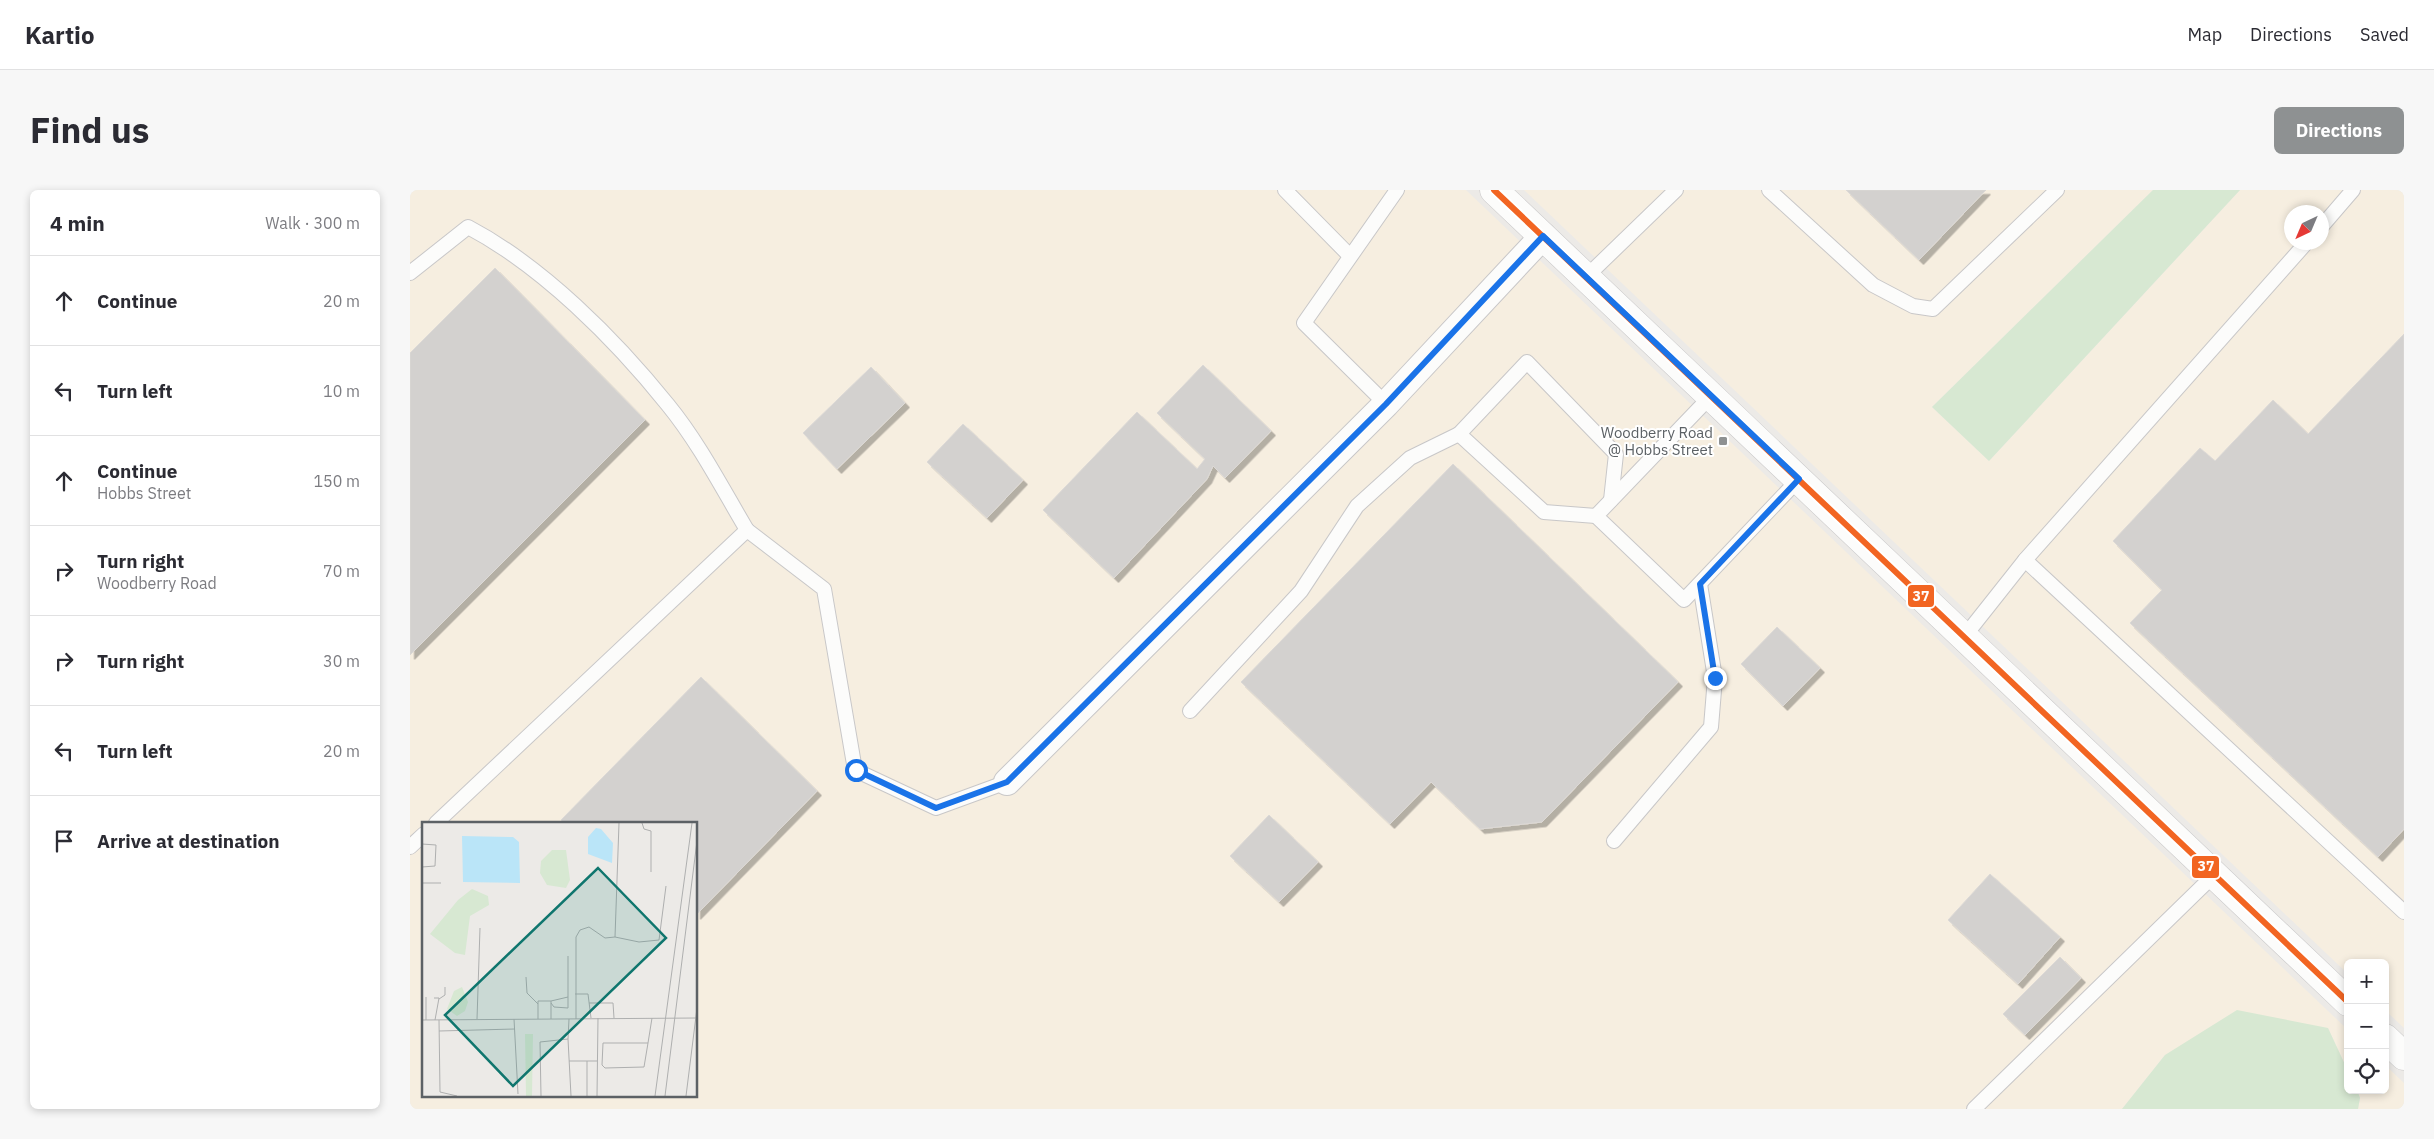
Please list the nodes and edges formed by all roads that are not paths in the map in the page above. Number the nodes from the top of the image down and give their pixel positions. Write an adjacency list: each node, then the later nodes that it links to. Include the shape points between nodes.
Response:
1 (1285, 190): 11 (lane)
2 (1398, 190): 11 (lane)
3 (1494, 190): 9 (street)
4 (1676, 190): 13 (lane)
5 (1769, 190): 6 (lane, via 1873,286 1913,306 1933,309)
6 (2057, 190)
7 (2353, 190): 8 (lane)
8 (2329, 218)
9 (1543, 236): 13 (street); 15 (street)
10 (2300, 250): 21 (lane)
11 (1350, 256): 15 (lane, via 1304,323)
12 (410, 273): 20 (lane, via 468,226 525,263 615,345 669,406 706,460)
13 (1586, 277): 14 (street)
14 (1711, 396): 17 (street); 18 (lane)
15 (1386, 404): 25 (street)
16 (1459, 434): 18 (lane, via 1527,362 1616,454); 19 (lane, via 1544,512); 24 (lane, via 1410,458 1357,506 1302,591)
17 (1799, 479): 22 (lane); 23 (street)
18 (1611, 500): 19 (lane)
19 (1596, 516): 22 (lane, via 1684,600)
20 (747, 530): 25 (lane, via 824,590 856,770 936,808); 26 (lane)
21 (2025, 560): 23 (lane); 31 (lane)
22 (1700, 584): 28 (lane, via 1715,678 1711,727)
23 (1964, 637): 30 (street)
24 (1190, 711)
25 (1007, 782)
26 (437, 822)
27 (422, 836): 29 (lane)
28 (1614, 841)
29 (410, 847)
30 (2214, 875): 32 (street); 35 (lane)
31 (2404, 912)
32 (2344, 998)
33 (2389, 1042): 34 (street)
34 (2404, 1056)
35 (1974, 1109)

